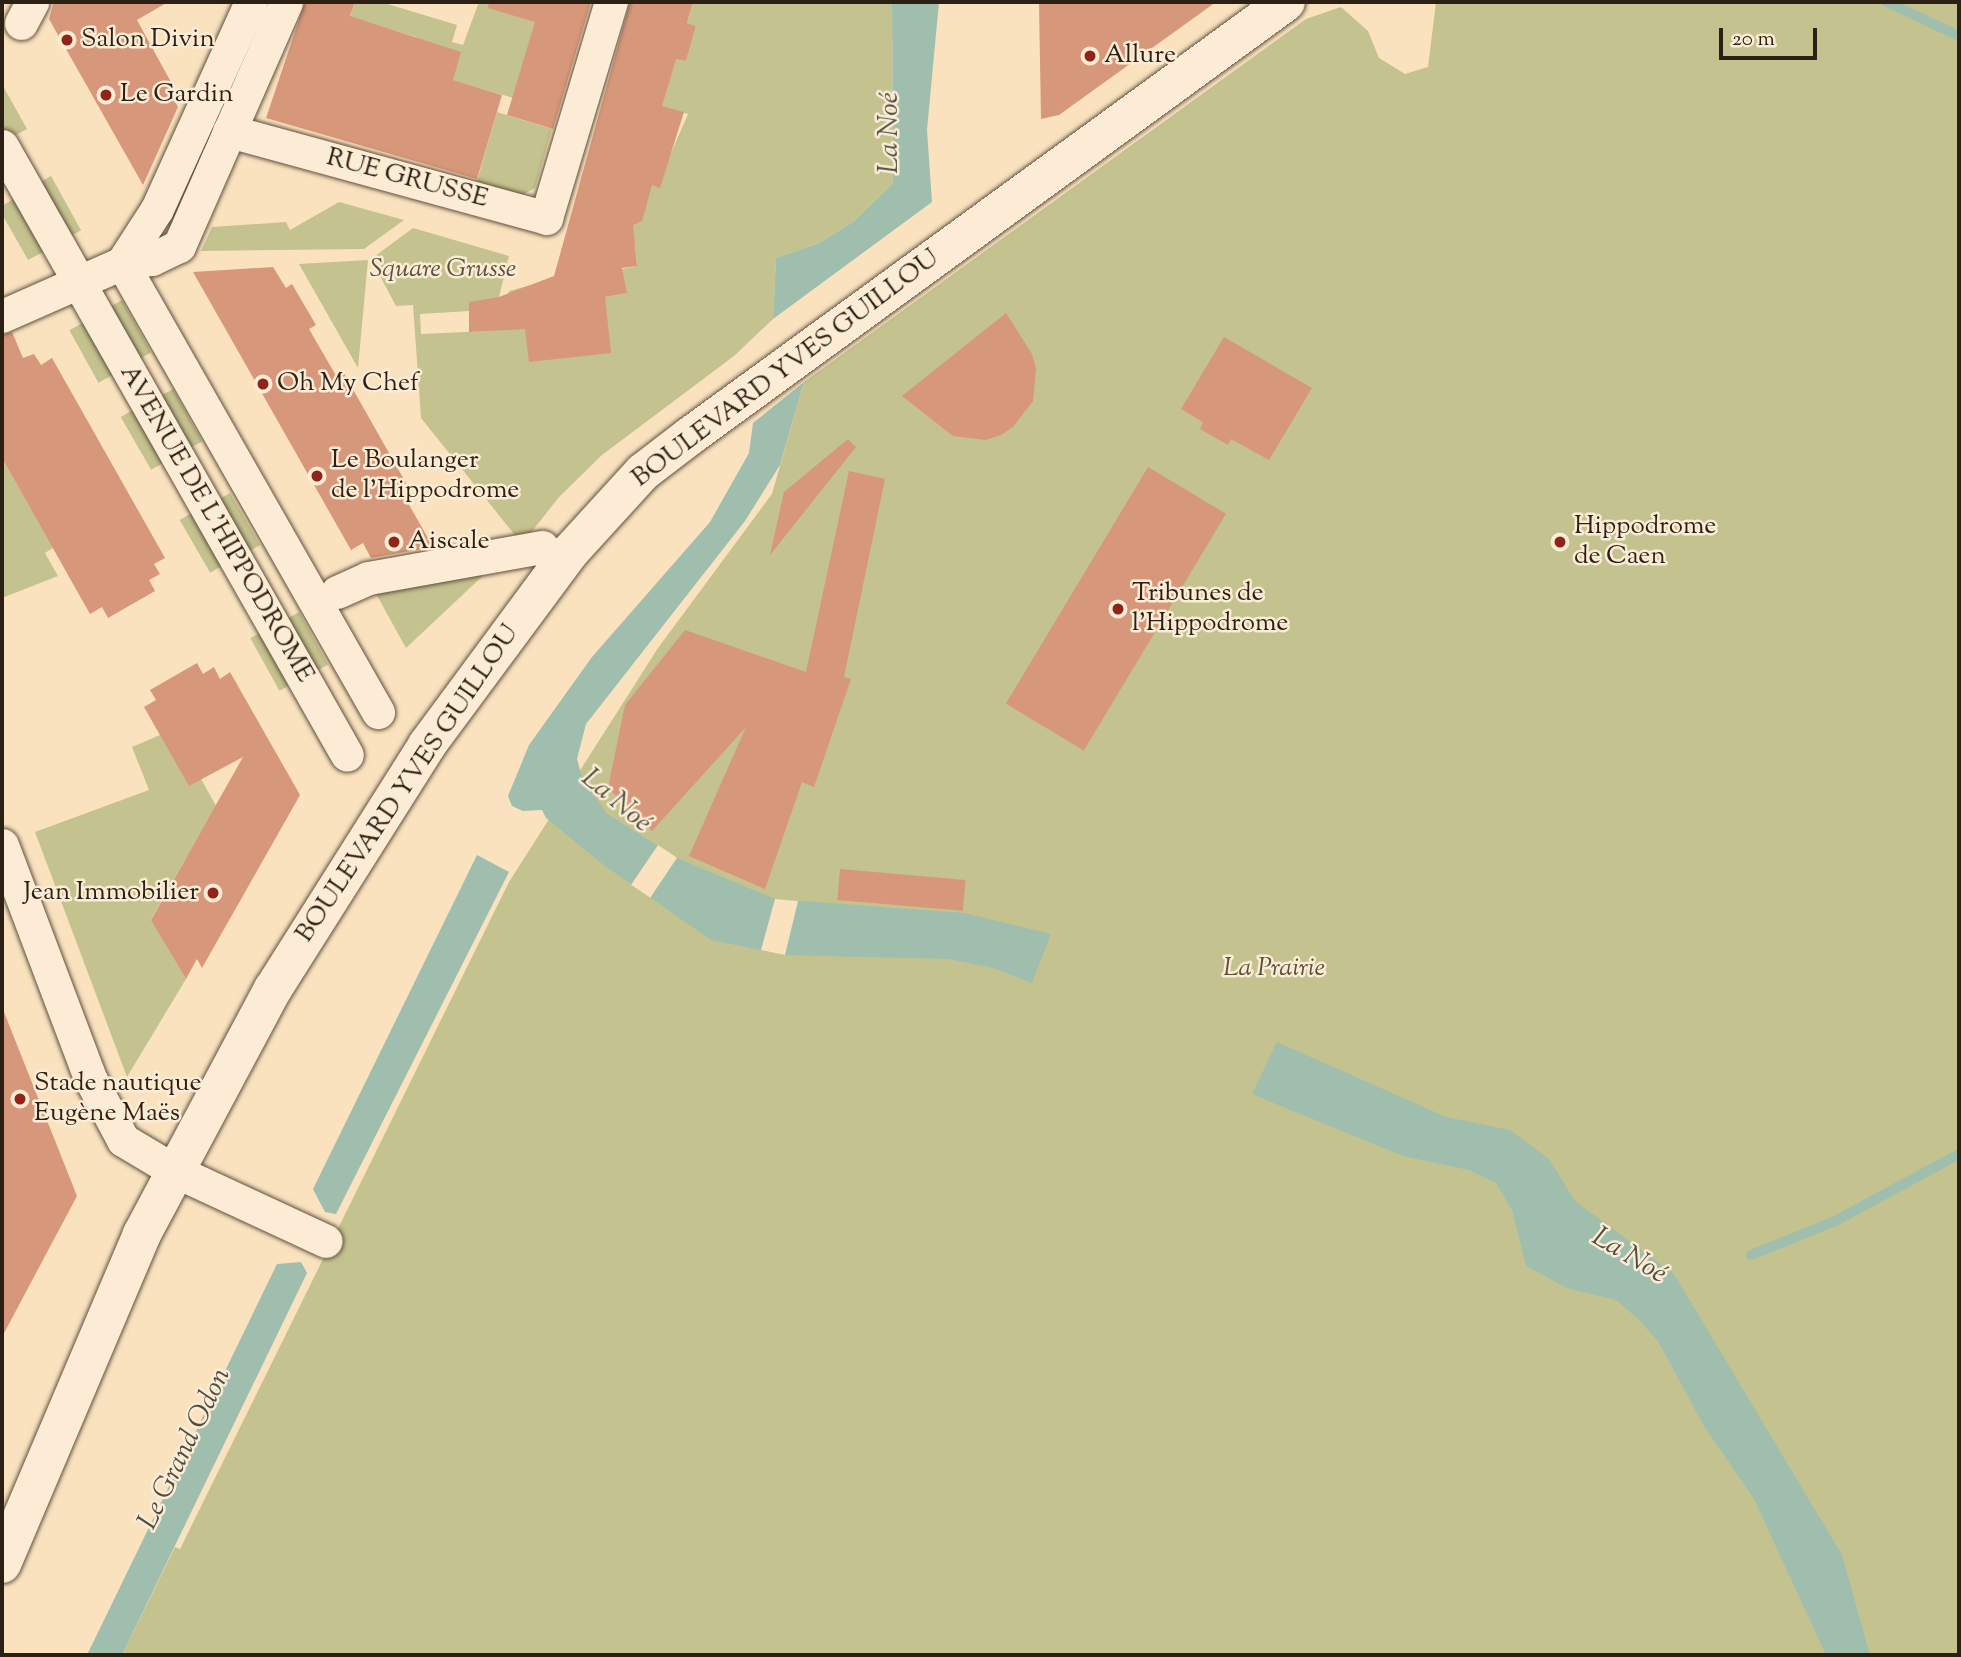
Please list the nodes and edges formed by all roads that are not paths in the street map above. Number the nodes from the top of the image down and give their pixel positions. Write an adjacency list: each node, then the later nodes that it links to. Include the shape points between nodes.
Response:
1 (251, 2): 7 (street, via 157,209)
2 (286, 2): 5 (street)
3 (611, 2): 5 (street, RUE GRUSSE, via 546,218)
4 (1286, 2): 14 (main road, BOULEVARD YVES GUILLOU, via 1232,27 1009,189 651,466 569,553 491,655 357,850 274,989)
5 (229, 131): 7 (street, via 179,246 152,259)
6 (2, 146): 12 (street, AVENUE DE L'HIPPODROME)
7 (122, 263): 8 (street); 11 (street, AVENUE DE L'HIPPODROME)
8 (2, 316)
9 (542, 547): 10 (street, via 368,578)
10 (337, 592)
11 (378, 712)
12 (347, 755)
13 (2, 845): 14 (street, via 113,1126 129,1144)
14 (176, 1171): 15 (street); 16 (main road, BOULEVARD YVES GUILLOU, via 142,1234)
15 (326, 1241)
16 (5, 1552)

